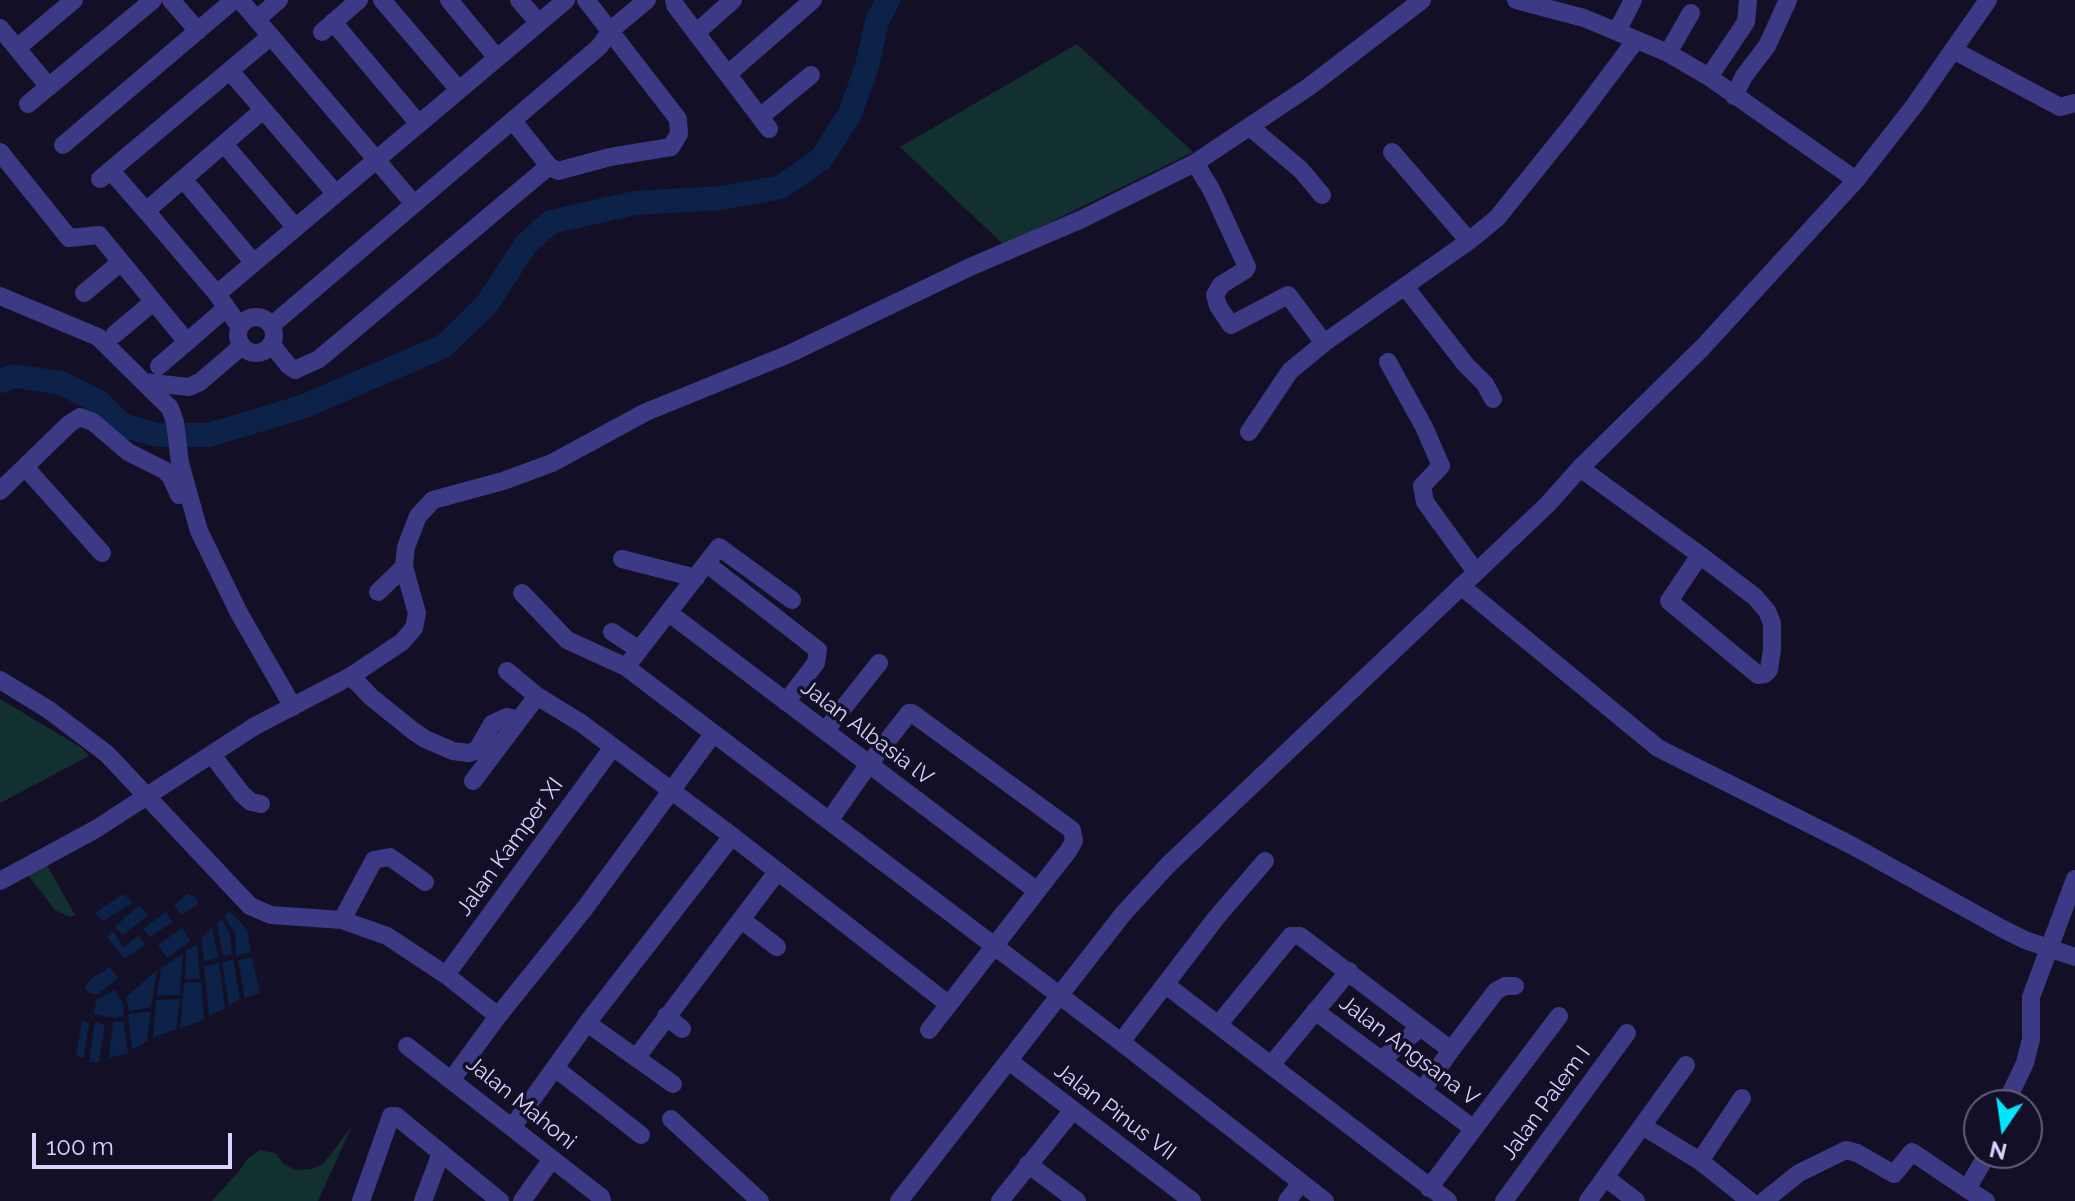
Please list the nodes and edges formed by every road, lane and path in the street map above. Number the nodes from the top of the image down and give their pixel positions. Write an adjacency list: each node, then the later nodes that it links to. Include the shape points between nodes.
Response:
1 (74, 0): 33 (street)
2 (153, 0): 41 (street)
3 (171, 0): 28 (street)
4 (234, 0): 28 (street)
5 (240, 0): 24 (street)
6 (279, 0): 24 (street)
7 (359, 0): 48 (street, via 327,27)
8 (382, 0): 42 (street)
9 (449, 0): 36 (street)
10 (519, 0): 25 (street)
11 (566, 0): 25 (street)
12 (586, 0): 27 (street)
13 (647, 0): 14 (street); 27 (street)
14 (672, 0): 30 (street)
15 (733, 0): 30 (street)
16 (813, 0): 38 (street)
17 (1422, 0): 49 (street)
18 (1516, 0): 29 (street)
19 (1633, 0): 29 (street)
20 (1748, 0): 40 (street, via 1746,22)
21 (1788, 0): 43 (street, via 1772,37)
22 (1988, 0): 34 (street)
23 (1691, 13): 35 (street)
24 (257, 19): 31 (street)
25 (539, 23): 36 (street)
26 (0, 28): 33 (street)
27 (612, 29): 47 (street, via 599,47); 56 (street, via 678,119 679,134 671,147 558,171)
28 (198, 31): 51 (street)
29 (1617, 31): 32 (street)
30 (697, 32): 38 (street)
31 (271, 36): 37 (street); 54 (street)
32 (1636, 40): 35 (street); 65 (street, via 1519,192)
33 (17, 48): 41 (street)
34 (1953, 50): 44 (street, via 2060,107); 58 (street)
35 (1668, 53): 40 (street)
36 (497, 58): 42 (street)
37 (230, 71): 46 (street); 62 (street, via 106,175)
38 (728, 74): 39 (street, via 765,123)
39 (811, 75)
40 (1709, 77): 43 (street)
41 (49, 87): 45 (street)
42 (459, 90): 48 (street)
43 (1734, 96): 58 (street)
44 (2075, 103)
45 (28, 104)
46 (263, 110): 50 (street); 59 (street)
47 (513, 121): 56 (street); 61 (street)
48 (419, 124): 54 (street)
49 (1250, 127): 55 (street); 60 (street)
50 (224, 144): 57 (street); 63 (street)
51 (63, 145)
52 (0, 152): 64 (street)
53 (1392, 152): 65 (street)
54 (376, 160): 59 (street); 61 (street)
55 (1195, 163): 78 (street, via 1247,267 1215,295 1231,325 1288,295); 93 (street, via 789,354 646,412 552,463 433,500 413,525)
56 (549, 166): 79 (street, via 319,359 295,370)
57 (183, 179): 62 (street); 68 (street)
58 (1856, 180): 87 (street, via 1703,347)
59 (336, 194): 63 (street)
60 (1322, 195)
61 (414, 204): 74 (street)
62 (146, 211): 72 (street)
63 (296, 228): 68 (street)
64 (69, 238): 66 (street); 67 (street, via 99,235)
65 (1469, 241): 69 (street)
66 (53, 250)
67 (121, 262): 70 (street); 73 (street)
68 (254, 263): 72 (street)
69 (1406, 288): 78 (street); 84 (street)
70 (84, 293)
71 (0, 296): 83 (street, via 98,337)
72 (222, 301): 75 (street); 77 (street)
73 (153, 302): 76 (street); 77 (street)
74 (272, 325): 75 (street, via 256,317); 79 (street)
75 (240, 327): 80 (street)
76 (115, 334)
77 (187, 342): 82 (street)
78 (1324, 343): 85 (street, via 1290,371)
79 (272, 345): 80 (street, via 257,354)
80 (242, 346): 83 (street, via 189,387)
81 (1388, 362): 95 (street, via 1441,466 1422,486 1425,502)
82 (159, 366)
83 (144, 382): 89 (street, via 170,408)
84 (1493, 399)
85 (1249, 432)
86 (25, 467): 88 (street); 89 (street, via 74,419 83,417 128,452 169,474); 90 (street)
87 (1580, 468): 91 (street); 95 (street)
88 (0, 491)
89 (193, 514): 110 (street, via 239,613)
90 (102, 553)
91 (1700, 555): 91 (street, via 1767,611 1772,649 1765,674 1758,675 1669,601)
92 (622, 559): 94 (street)
93 (404, 567): 97 (street); 106 (street, via 417,606 414,628)
94 (702, 571): 99 (street, via 723,548); 100 (street); 109 (street, via 818,650 816,663)
95 (1476, 572): 96 (street)
96 (1461, 586): 132 (street, via 1641,735 1678,759 1853,846 2001,928); 139 (street, via 1168,865)
97 (378, 592)
98 (522, 593): 104 (street, via 567,640)
99 (792, 600)
100 (669, 613): 102 (street); 109 (street, Jalan Albasia lV)
101 (612, 632): 102 (street)
102 (638, 649): 104 (street)
103 (879, 663): 112 (street)
104 (626, 667): 113 (street)
105 (507, 671): 108 (street)
106 (351, 676): 110 (street); 111 (street, via 412,730 453,751 477,750 492,724 507,717)
107 (0, 680): 119 (street, via 88,738)
108 (537, 696): 111 (street); 114 (street)
109 (786, 702): 112 (street, Jalan Albasia lV)
110 (293, 707): 115 (street)
111 (519, 720): 117 (street)
112 (825, 731): 116 (street, Jalan Albasia lV)
113 (713, 734): 118 (street); 121 (street)
114 (613, 747): 118 (street); 136 (street, Jalan Kamper XI)
115 (212, 755): 119 (street); 120 (street)
116 (869, 764): 121 (street); 128 (street, Jalan Albasia lV); 128 (street, via 909,713 1072,830 1073,845)
117 (473, 781)
118 (670, 791): 122 (street); 142 (street)
119 (149, 796): 126 (street); 129 (street, via 250,906 260,912)
120 (252, 800)
121 (829, 821): 133 (street)
122 (732, 836): 124 (street); 145 (street)
123 (1265, 861): 137 (street)
124 (777, 872): 130 (street); 140 (street)
125 (2075, 879): 132 (street)
126 (0, 881)
127 (425, 882): 129 (street, via 390,857 374,860)
128 (1037, 891): 133 (street)
129 (342, 920): 136 (street, via 387,936)
130 (742, 920): 131 (street); 143 (street)
131 (777, 947)
132 (2048, 947): 134 (street); 162 (street, via 2031,997 2031,1039)
133 (995, 949): 139 (street); 140 (street)
134 (2075, 957)
135 (1349, 971): 141 (street); 146 (street, via 1300,936 1291,936); 147 (street)
136 (446, 975): 142 (street)
137 (1166, 985): 146 (street); 151 (street)
138 (1515, 986): 153 (street, via 1496,991)
139 (1058, 995): 151 (street); 156 (street)
140 (950, 1003): 149 (street)
141 (1315, 1011): 155 (street, Jalan Angsana V); 157 (street)
142 (498, 1016): 160 (street)
143 (666, 1016): 148 (street); 154 (street)
144 (1559, 1016): 169 (street)
145 (587, 1023): 154 (street); 159 (street)
146 (1218, 1025): 157 (street)
147 (1420, 1028): 153 (street); 155 (street)
148 (682, 1029)
149 (929, 1030)
150 (1627, 1033): 193 (street, Jalan Palem I)
151 (1121, 1042): 177 (street)
152 (407, 1046): 160 (street, Jalan Mahoni)
153 (1451, 1050): 163 (street)
154 (636, 1058): 161 (street)
155 (1381, 1060): 163 (street, Jalan Angsana V)
156 (1009, 1061): 165 (street, Jalan Pinus VII); 186 (street)
157 (1271, 1065): 178 (street)
158 (1686, 1065): 168 (street)
159 (555, 1068): 167 (street); 170 (street)
160 (452, 1079): 167 (street, Jalan Mahoni)
161 (673, 1084)
162 (2013, 1089)
163 (1422, 1091): 169 (street, Jalan Angsana V)
164 (1742, 1098): 173 (street)
165 (1073, 1110): 174 (street); 189 (street, Jalan Pinus VII)
166 (671, 1119): 185 (street)
167 (513, 1126): 172 (street, Jalan Mahoni)
168 (1644, 1127): 173 (street); 176 (street)
169 (1474, 1129): 178 (street)
170 (641, 1135)
171 (441, 1153): 180 (street, via 391,1116); 181 (street); 182 (street)
172 (552, 1159): 183 (street); 184 (street, Jalan Mahoni)
173 (1700, 1161): 196 (street)
174 (1028, 1164): 187 (street); 188 (street)
175 (1979, 1169): 179 (street)
176 (1606, 1178): 194 (street); 195 (street)
177 (1301, 1183): 190 (street); 191 (street)
178 (1429, 1188): 192 (street)
179 (1967, 1189): 197 (street, via 1914,1153 1893,1174 1849,1150 1799,1173); 198 (street)
180 (361, 1201)
181 (423, 1201)
182 (500, 1201)
183 (522, 1201)
184 (602, 1201)
185 (760, 1201)
186 (899, 1201)
187 (1000, 1201)
188 (1077, 1201)
189 (1192, 1201)
190 (1287, 1201)
191 (1325, 1201)
192 (1448, 1201)
193 (1504, 1201)
194 (1588, 1201)
195 (1636, 1201)
196 (1750, 1201)
197 (1764, 1201)
198 (1986, 1201)

